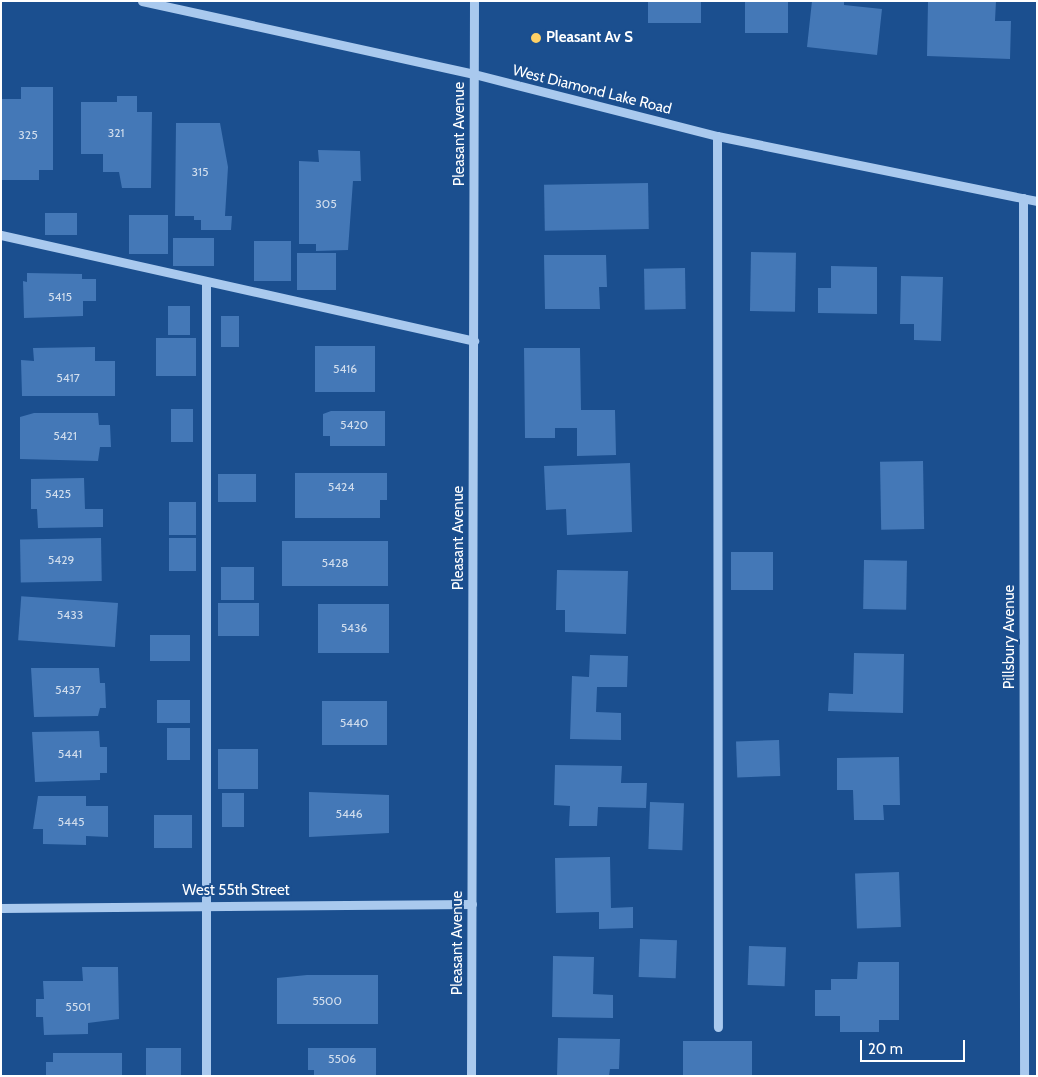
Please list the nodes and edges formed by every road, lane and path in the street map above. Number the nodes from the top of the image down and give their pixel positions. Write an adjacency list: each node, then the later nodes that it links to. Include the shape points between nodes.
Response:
1 (142, 1): 3 (street, West Diamond Lake Road)
2 (474, 1): 3 (street, Pleasant Avenue)
3 (474, 74): 4 (street, West Diamond Lake Road); 9 (street, Pleasant Avenue)
4 (717, 136): 5 (street, West Diamond Lake Road); 13 (street)
5 (1023, 198): 6 (street, West Diamond Lake Road); 16 (street, Pillsbury Avenue)
6 (1037, 201)
7 (1, 235): 8 (street)
8 (206, 282): 9 (street); 11 (street)
9 (474, 341): 10 (street, Pleasant Avenue)
10 (472, 904): 11 (street, West 55th Street); 15 (street, Pleasant Avenue)
11 (207, 905): 12 (street, West 55th Street); 14 (street)
12 (1, 908)
13 (718, 1027)
14 (206, 1076)
15 (472, 1076)
16 (1024, 1076)

